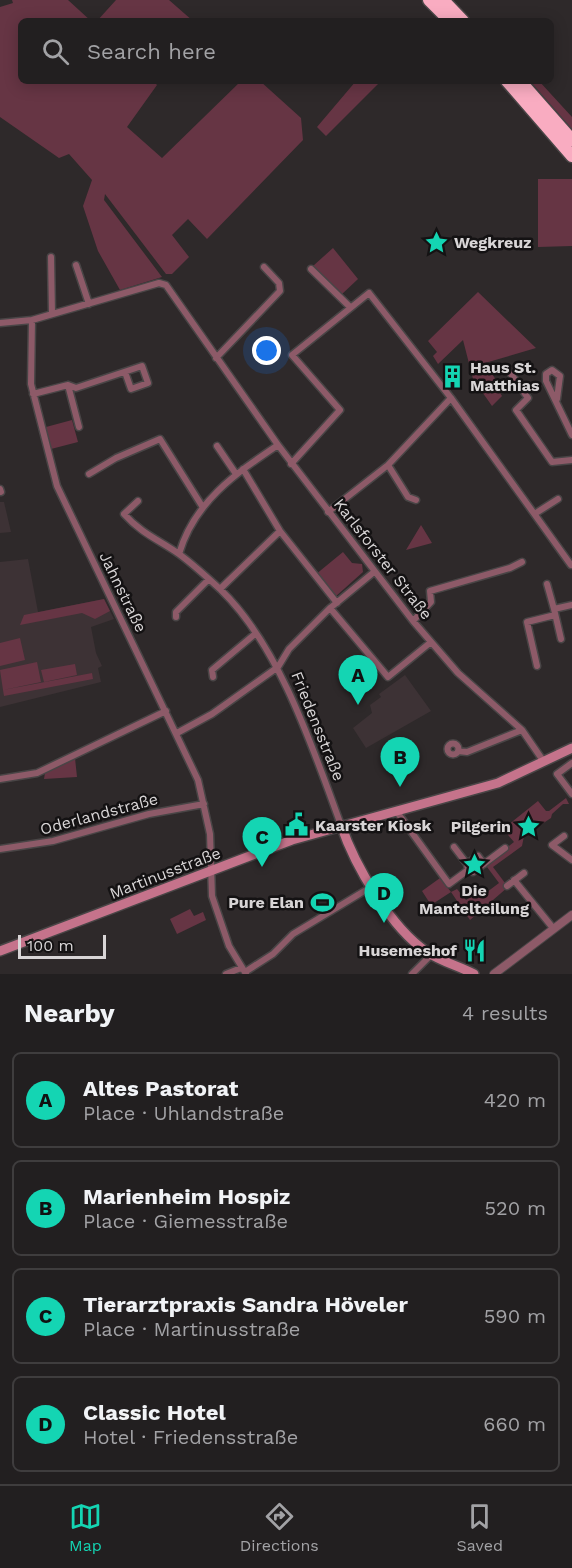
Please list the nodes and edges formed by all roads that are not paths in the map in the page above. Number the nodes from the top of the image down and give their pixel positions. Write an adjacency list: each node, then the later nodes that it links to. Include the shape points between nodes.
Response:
1 (429, 0): 3 (highway)
2 (443, 0): 4 (highway)
3 (447, 18)
4 (460, 18)
5 (510, 84): 8 (highway)
6 (523, 84): 7 (highway)
7 (572, 140)
8 (572, 156)
9 (51, 257): 15 (street)
10 (76, 265): 13 (street)
11 (264, 267): 18 (street, via 279,283 280,291)
12 (311, 269): 14 (street)
13 (89, 304): 15 (street); 18 (street, Karlsforster Straße, via 159,283 166,285)
14 (350, 307): 23 (street, via 369,293); 30 (street, via 292,355 340,410)
15 (52, 314): 16 (street)
16 (32, 320): 17 (street); 22 (street, Jahnstraße)
17 (0, 323)
18 (216, 358): 27 (street, Karlsforster Straße)
19 (125, 372): 21 (street, via 76,388)
20 (511, 374): 29 (street, via 528,398 516,410 552,462)
21 (68, 385): 22 (street); 25 (street)
22 (33, 394): 61 (street, Jahnstraße, via 57,486)
23 (451, 398): 31 (street); 40 (street)
24 (557, 399): 26 (street)
25 (79, 427)
26 (572, 435)
27 (278, 445): 30 (street, Karlsforster Straße); 32 (street)
28 (217, 446): 34 (street)
29 (572, 460)
30 (291, 464): 39 (street, Karlsforster Straße)
31 (388, 465): 36 (street, via 408,497); 39 (street)
32 (243, 469): 34 (street); 41 (street)
33 (89, 474): 38 (street, via 160,439)
34 (236, 474): 38 (street)
35 (558, 499): 40 (street)
36 (416, 500)
37 (138, 501): 42 (street, Friedensstraße, via 124,514 147,536)
38 (202, 506): 42 (street)
39 (328, 512): 45 (street, Karlsforster Straße)
40 (536, 513): 44 (street)
41 (280, 531): 48 (street); 49 (street)
42 (179, 554): 46 (street, Friedensstraße)
43 (522, 562): 54 (street, via 430,591 431,602)
44 (571, 566)
45 (374, 572): 49 (street); 54 (street, Karlsforster Straße)
46 (208, 579): 48 (street, Friedensstraße); 53 (street, via 176,612)
47 (547, 584): 52 (street)
48 (220, 589): 55 (street, Friedensstraße)
49 (337, 603): 51 (street)
50 (572, 605): 52 (street)
51 (330, 608): 57 (street, via 388,677); 59 (street, via 289,649)
52 (555, 612): 56 (street); 58 (street, via 527,622)
53 (176, 617)
54 (413, 621): 57 (street, Karlsforster Straße)
55 (255, 634): 59 (street, Friedensstraße); 60 (street, via 212,670)
56 (561, 639)
57 (431, 642): 62 (street, Karlsforster Straße, via 462,678)
58 (537, 666)
59 (278, 667): 63 (street); 74 (street, Friedensstraße)
60 (213, 677)
61 (166, 711): 63 (street, Jahnstraße); 70 (street, via 37,773)
62 (522, 730): 65 (street, via 467,752); 67 (street, Karlsforster Straße)
63 (177, 734): 72 (street, Jahnstraße, via 198,780)
64 (572, 748): 66 (main road, Martinusstraße)
65 (458, 751)
66 (556, 756): 67 (main road, Martinusstraße); 69 (street)
67 (544, 762): 73 (main road, Martinusstraße, via 475,791)
68 (572, 763): 69 (street)
69 (562, 769): 71 (street, via 558,776)
70 (0, 779)
71 (572, 794)
72 (204, 804): 78 (street, Oderlandstraße, via 148,814 52,841); 81 (street, Jahnstraße)
73 (397, 813): 74 (main road, Martinusstraße); 80 (street, via 449,884)
74 (341, 825): 81 (main road, Martinusstraße); 85 (main road, Friedensstraße, via 352,855)
75 (564, 836): 79 (street, via 552,845)
76 (454, 847): 80 (street)
77 (505, 848): 80 (street, via 484,864 478,856)
78 (0, 849)
79 (572, 860)
80 (467, 867)
81 (211, 872): 88 (main road, Martinusstraße); 90 (street, Jahnstraße, via 217,913)
82 (524, 873): 83 (street)
83 (514, 880): 84 (street); 87 (street)
84 (507, 886)
85 (371, 887): 89 (main road, Friedensstraße, via 408,934); 90 (street, via 293,934 273,954)
86 (572, 915): 87 (street)
87 (553, 928): 94 (street)
88 (0, 951)
89 (431, 955): 92 (street); 93 (main road, Friedensstraße)
90 (244, 971): 91 (street)
91 (226, 974)
92 (412, 974)
93 (474, 974)
94 (494, 974)

